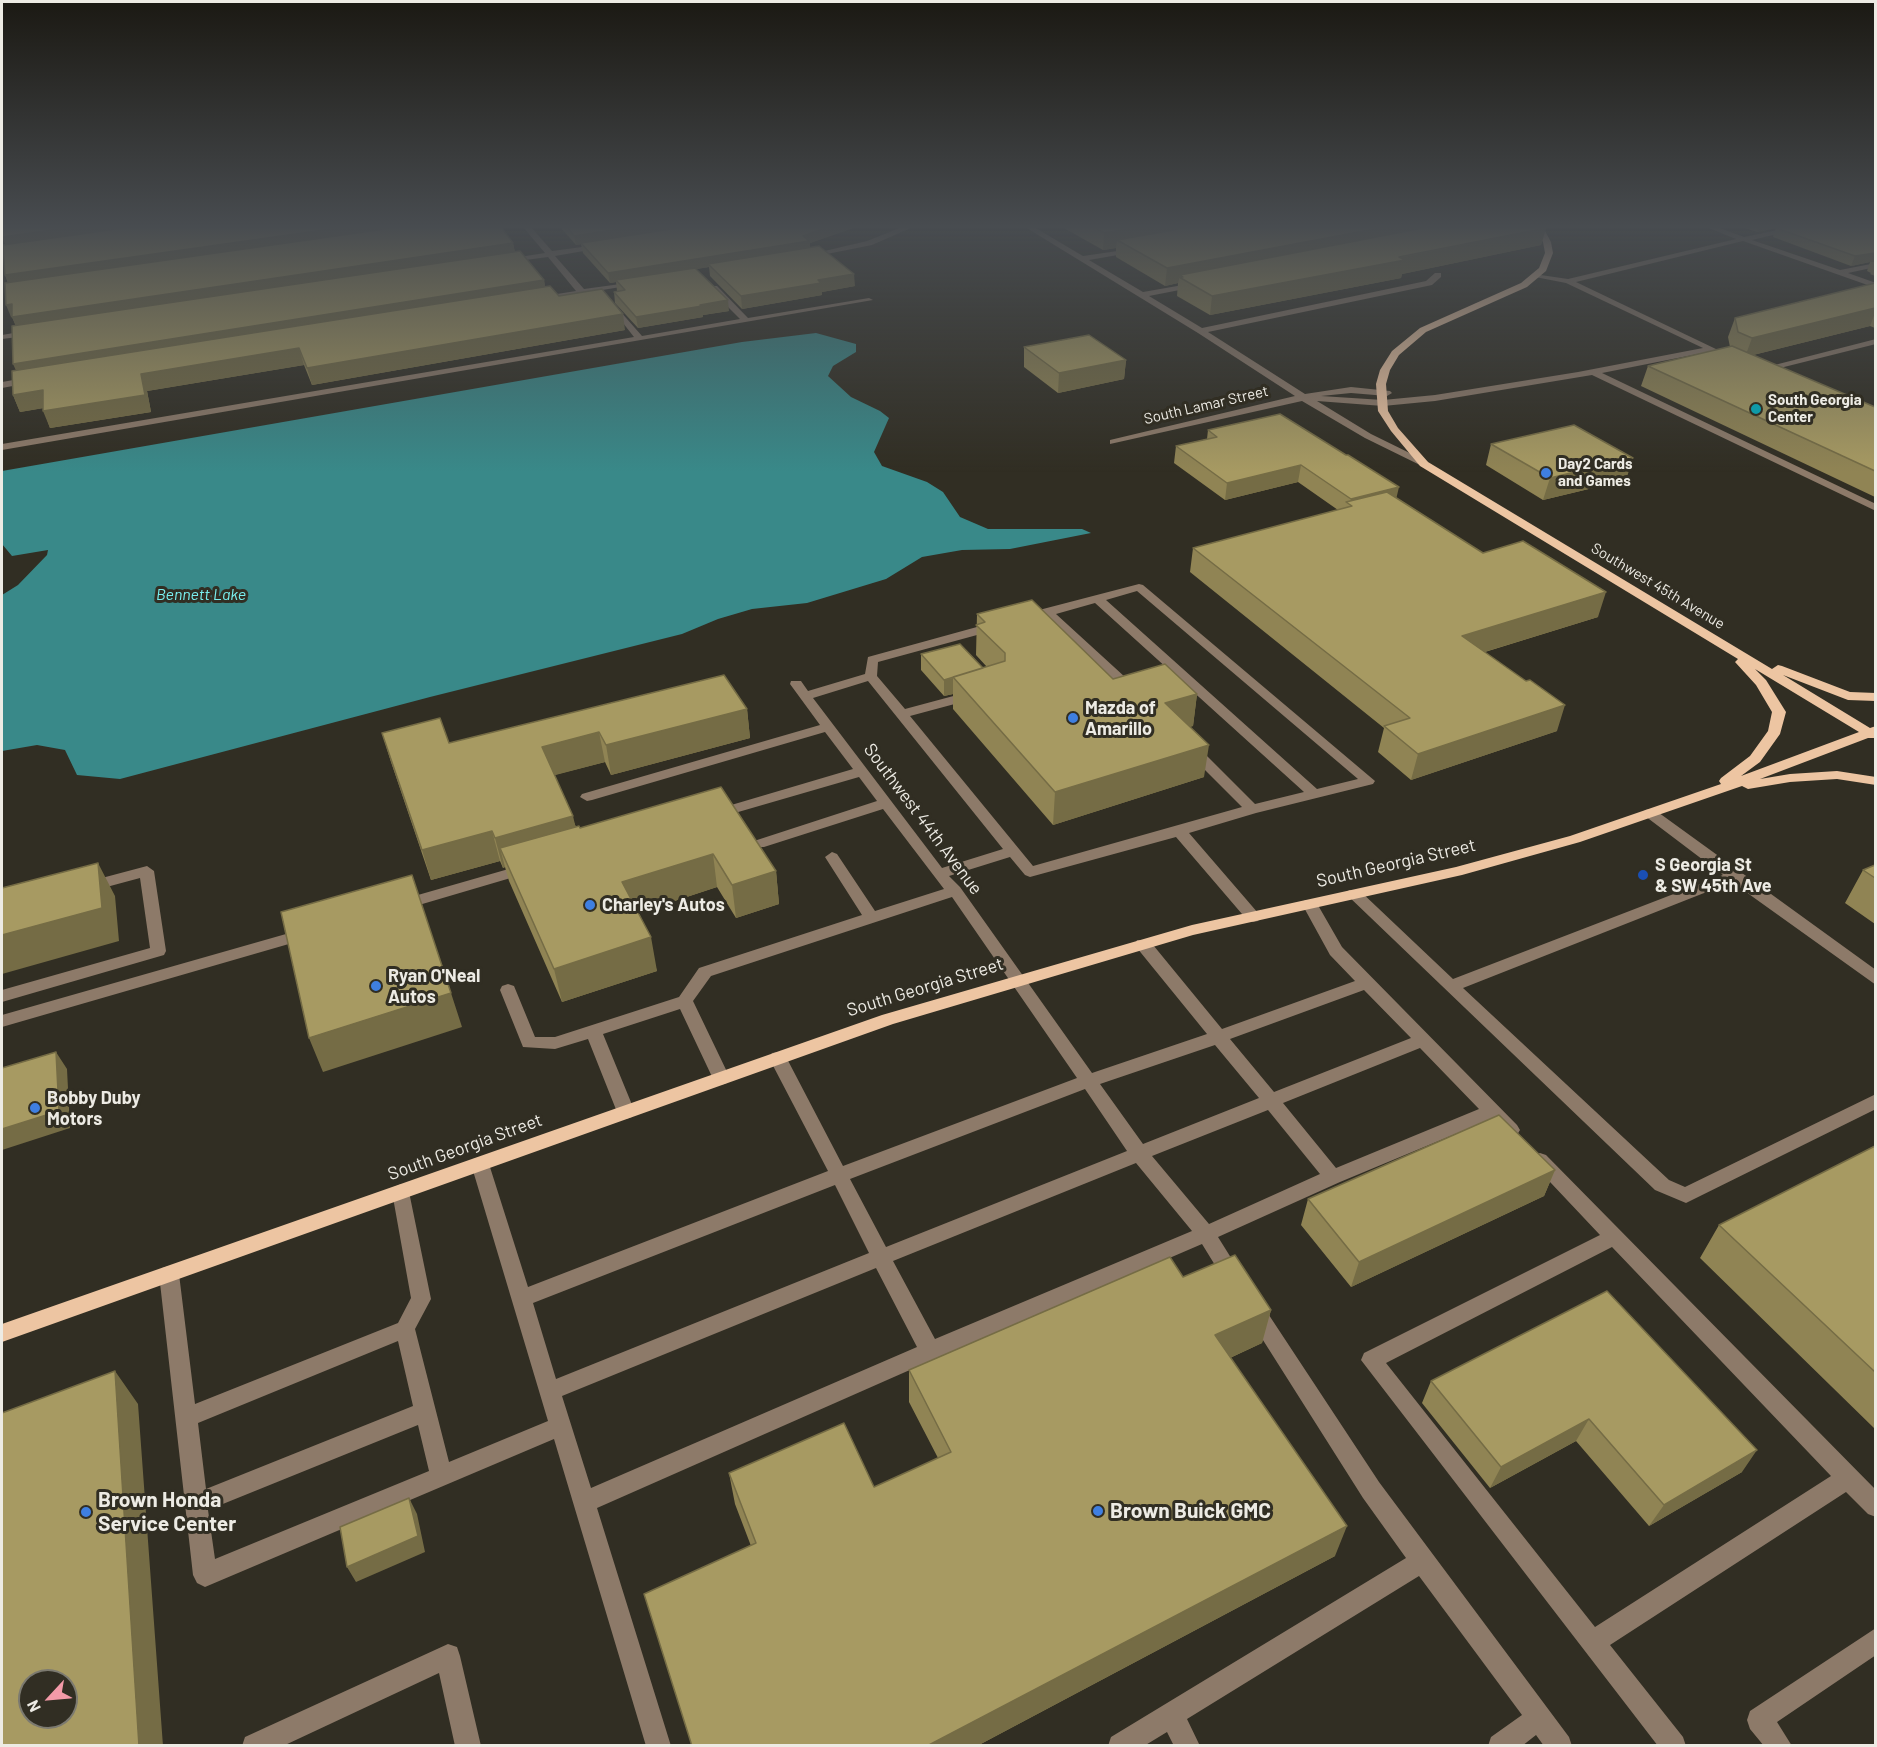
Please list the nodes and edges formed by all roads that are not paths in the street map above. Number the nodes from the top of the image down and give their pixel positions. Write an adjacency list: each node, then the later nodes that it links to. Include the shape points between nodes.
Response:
1 (615, 309): 12 (street)
2 (734, 309): 8 (street)
3 (819, 309): 8 (street)
4 (1164, 309): 9 (street)
5 (1308, 309): 9 (street)
6 (1470, 309): 23 (main road, via 1444,318 1408,340 1395,353 1385,370)
7 (1628, 309): 16 (street, via 1717,351)
8 (746, 321): 12 (street)
9 (1201, 331): 17 (street)
10 (36, 332): 11 (street)
11 (2, 337)
12 (640, 339): 25 (street)
13 (1875, 341): 15 (street)
14 (1751, 366): 15 (street)
15 (1760, 370): 18 (street)
16 (1593, 372): 23 (street, via 1435,398); 27 (street)
17 (1268, 374): 21 (street, via 1295,385); 22 (street)
18 (1771, 375)
19 (37, 379): 20 (street)
20 (2, 385)
21 (1334, 391): 22 (street, South Lamar Street); 23 (street)
22 (1304, 398): 23 (street); 24 (street, South Lamar Street); 26 (street)
23 (1382, 398): 26 (main road, Southwest 45th Avenue, via 1383,411 1394,429)
24 (1114, 442)
25 (2, 447)
26 (1424, 465): 30 (main road, Southwest 45th Avenue)
27 (1875, 507)
28 (1097, 598): 29 (street); 44 (street); 44 (street, via 1139,587 1368,781)
29 (1047, 612): 31 (street, via 954,643 873,660); 34 (street)
30 (1725, 646): 36 (main road, via 1818,686 1848,696); 39 (main road, Southwest 45th Avenue); 43 (main road, via 1761,683 1779,712 1775,730 1755,759)
31 (871, 676): 35 (street); 37 (street)
32 (796, 684): 35 (street, Southwest 44th Avenue)
33 (987, 691): 37 (street)
34 (1137, 695)
35 (805, 696): 38 (street, Southwest 44th Avenue)
36 (1875, 697)
37 (902, 714): 52 (street)
38 (829, 727): 41 (street, Southwest 44th Avenue); 45 (street)
39 (1873, 733): 43 (main road, South Georgia Street)
40 (1184, 740): 47 (street)
41 (863, 771): 46 (street, Southwest 44th Avenue); 49 (street)
42 (1875, 781): 43 (main road, via 1837,775 1790,778)
43 (1712, 792): 48 (main road, South Georgia Street)
44 (1314, 794): 47 (street)
45 (587, 798)
46 (887, 803): 51 (street); 55 (street, Southwest 44th Avenue)
47 (1252, 809): 50 (street)
48 (1650, 813): 56 (street); 59 (main road, South Georgia Street, via 1457,872)
49 (702, 818)
50 (1179, 831): 52 (street, via 1030,872); 62 (street)
51 (759, 843)
52 (1012, 851): 55 (street)
53 (832, 857): 63 (street)
54 (541, 865): 61 (street)
55 (939, 874): 57 (street, Southwest 44th Avenue)
56 (1734, 876): 66 (street); 69 (street)
57 (955, 891): 63 (street); 67 (street, Southwest 44th Avenue)
58 (69, 892): 71 (street, via 147,871 158,951)
59 (1354, 894): 60 (main road, South Georgia Street); 69 (street)
60 (1310, 904): 62 (main road, South Georgia Street); 68 (street, via 1336,951)
61 (392, 908)
62 (1253, 917): 65 (main road, South Georgia Street)
63 (872, 918): 72 (street, via 705,972)
64 (323, 928): 73 (street)
65 (1143, 944): 67 (main road, South Georgia Street); 75 (street)
66 (1875, 979)
67 (1016, 981): 77 (main road, South Georgia Street, via 888,1019); 79 (street, Southwest 44th Avenue)
68 (1366, 982): 75 (street); 76 (street)
69 (1451, 986): 81 (street, via 1662,1185 1686,1196)
70 (508, 990): 74 (street, via 529,1043 555,1043)
71 (2, 996)
72 (685, 1001): 74 (street); 78 (street)
73 (2, 1021)
74 (593, 1031): 83 (street)
75 (1219, 1037): 79 (street); 80 (street)
76 (1422, 1040): 80 (street); 82 (street)
77 (778, 1058): 78 (main road, South Georgia Street); 86 (street)
78 (721, 1078): 83 (main road, South Georgia Street)
79 (1088, 1081): 84 (street, Southwest 44th Avenue); 86 (street)
80 (1271, 1101): 84 (street); 87 (street)
81 (1875, 1101)
82 (1492, 1111): 87 (street); 90 (street)
83 (626, 1112): 85 (main road, South Georgia Street)
84 (1139, 1153): 89 (street, Southwest 44th Avenue); 91 (street)
85 (480, 1164): 88 (main road, South Georgia Street); 93 (street)
86 (839, 1175): 91 (street); 93 (street)
87 (1333, 1177): 89 (street)
88 (401, 1192): 92 (main road, South Georgia Street); 94 (street, via 421,1299)
89 (1206, 1234): 96 (street); 106 (street, Southwest 44th Avenue, via 1371,1490)
90 (1614, 1237): 102 (street); 108 (street, via 1371,1360)
91 (881, 1257): 96 (street); 97 (street)
92 (169, 1274): 95 (main road, South Georgia Street); 99 (street)
93 (521, 1299): 97 (street)
94 (405, 1329): 98 (street); 99 (street)
95 (2, 1333)
96 (930, 1351): 103 (street)
97 (550, 1391): 100 (street)
98 (424, 1412): 101 (street); 104 (street)
99 (186, 1418): 104 (street)
100 (561, 1426): 101 (street); 103 (street)
101 (441, 1475): 104 (street, via 205,1575)
102 (1848, 1478): 105 (street); 108 (street)
103 (585, 1502): 113 (street)
104 (196, 1504)
105 (1875, 1506)
106 (1422, 1561): 109 (street); 110 (street, Southwest 44th Avenue)
107 (1875, 1640): 119 (street, via 1759,1720)
108 (1592, 1643): 118 (street)
109 (1171, 1715): 114 (street); 115 (street)
110 (1539, 1718): 116 (street); 117 (street, Southwest 44th Avenue)
111 (254, 1746): 112 (street, via 448,1656)
112 (468, 1746)
113 (658, 1746)
114 (1120, 1746)
115 (1188, 1746)
116 (1500, 1746)
117 (1560, 1746)
118 (1674, 1746)
119 (1780, 1746)

